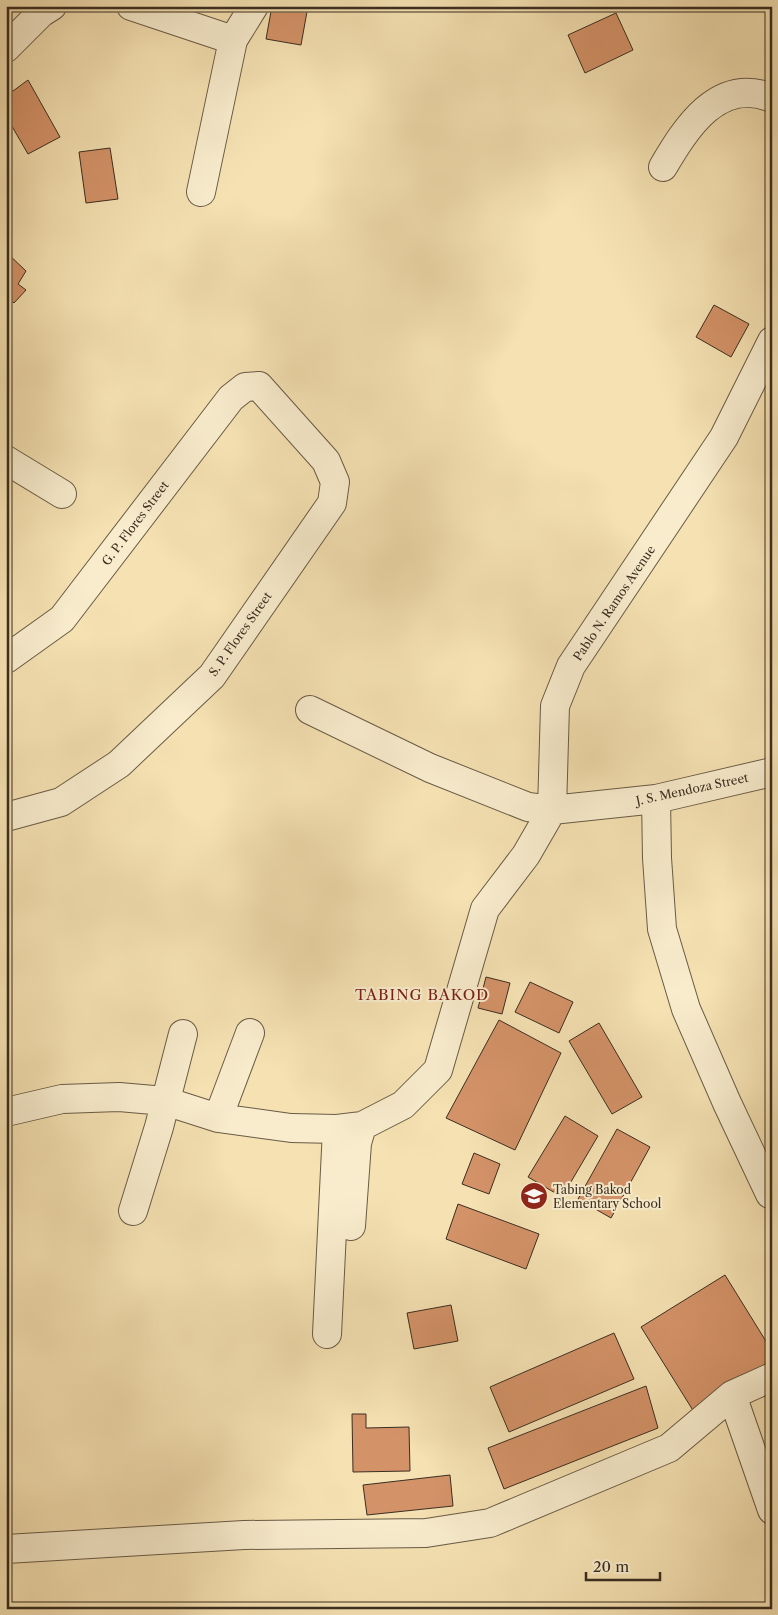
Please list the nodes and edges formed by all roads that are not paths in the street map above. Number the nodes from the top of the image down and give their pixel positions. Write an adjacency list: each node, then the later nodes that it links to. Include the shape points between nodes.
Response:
1 (52, 6): 5 (street)
2 (131, 6): 4 (street)
3 (254, 6): 4 (street)
4 (233, 40): 8 (street)
5 (6, 48)
6 (772, 98): 7 (street, via 734,92 706,109 684,131)
7 (663, 168)
8 (201, 192)
9 (772, 341): 17 (street, Pablo N. Ramos Avenue, via 724,437 571,666 555,706)
10 (258, 386): 13 (street, G. P. Flores Street, via 245,388 231,398 62,619); 18 (street, S. P. Flores Street, via 326,461 335,482 332,503 212,676 119,764 61,802)
11 (6, 460): 12 (street)
12 (62, 494)
13 (6, 659)
14 (310, 710): 17 (street, J. S. Mendoza Street, via 430,768 528,807)
15 (772, 772): 16 (street, J. S. Mendoza Street)
16 (656, 799): 17 (street, J. S. Mendoza Street); 25 (street, via 662,928 686,1009)
17 (552, 810): 24 (street, Pablo N. Ramos Avenue, via 526,855 485,909 438,1070 403,1105)
18 (6, 817)
19 (250, 1033): 23 (street)
20 (183, 1034): 21 (street)
21 (165, 1101): 22 (street, Pablo N. Ramos Avenue, via 119,1097 62,1099); 23 (street, Pablo N. Ramos Avenue); 26 (street)
22 (6, 1112)
23 (218, 1118): 24 (street, Pablo N. Ramos Avenue, via 291,1128)
24 (350, 1128): 27 (street, via 357,1143); 28 (street)
25 (770, 1194)
26 (133, 1211)
27 (345, 1299)
28 (327, 1334)
29 (772, 1377): 30 (street)
30 (732, 1395): 31 (street); 32 (street, via 668,1448 490,1523 426,1533 244,1535)
31 (772, 1510)
32 (6, 1549)

